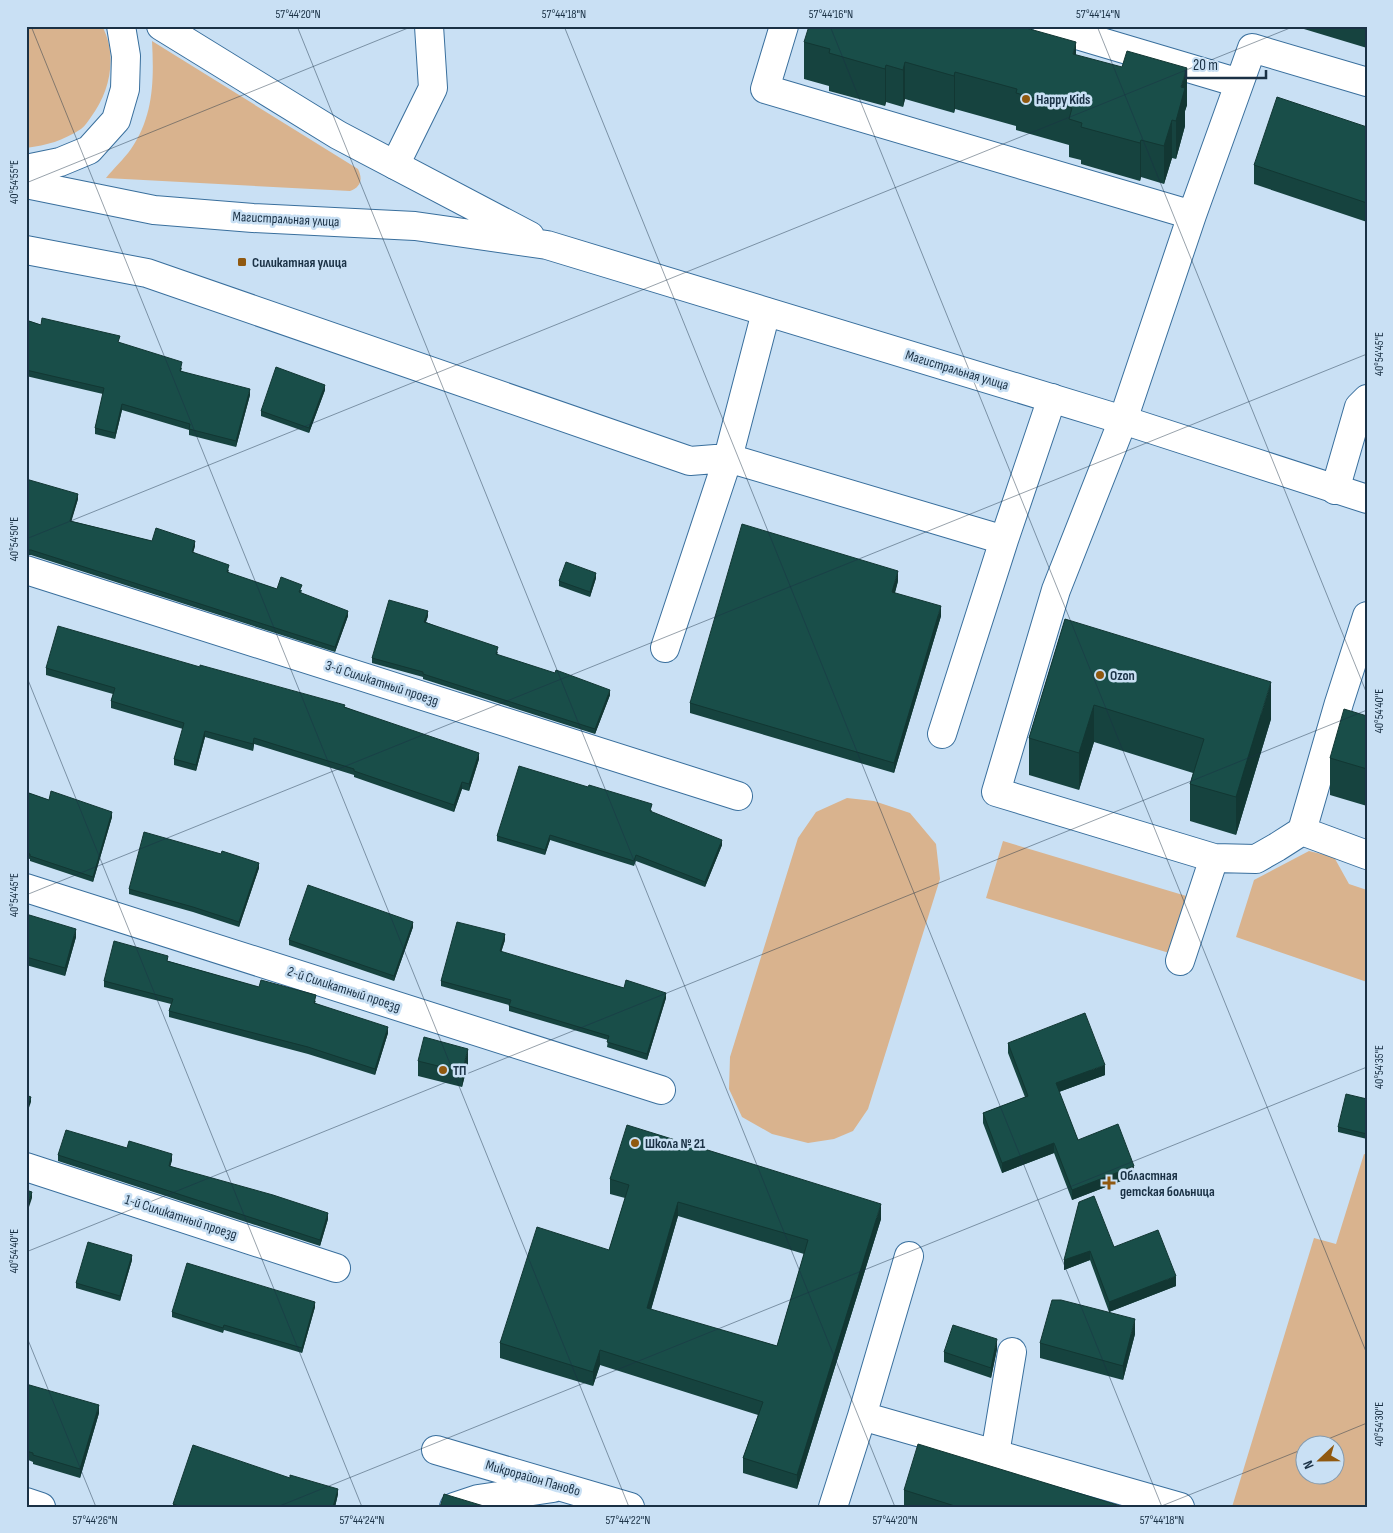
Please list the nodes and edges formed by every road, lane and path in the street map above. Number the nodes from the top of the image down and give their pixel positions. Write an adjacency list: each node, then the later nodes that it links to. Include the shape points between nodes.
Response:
1 (122, 26): 9 (main road, via 126,89 116,120 89,150 60,162)
2 (161, 26): 8 (main road, Магистральная улица, via 338,135)
3 (429, 26): 8 (main road, via 433,88)
4 (784, 26): 11 (main road, via 765,89)
5 (1047, 26): 6 (main road)
6 (1239, 82): 7 (main road, via 1252,48); 11 (main road)
7 (1367, 82)
8 (395, 165): 12 (main road, Магистральная улица)
9 (26, 170)
10 (26, 184): 12 (main road, Магистральная улица, via 154,210 415,226)
11 (1192, 215): 17 (main road)
12 (547, 245): 14 (main road, Магистральная улица)
13 (26, 250): 18 (main road, via 148,273 690,462)
14 (766, 312): 15 (main road, Магистральная улица); 18 (main road)
15 (1052, 398): 17 (main road, Магистральная улица); 21 (main road)
16 (1367, 399): 19 (main road, via 1359,407)
17 (1123, 420): 19 (main road, Магистральная улица); 29 (main road, via 1056,590 996,792)
18 (728, 458): 21 (main road); 24 (main road)
19 (1335, 490): 20 (main road, Магистральная улица)
20 (1367, 500)
21 (1004, 540): 25 (main road)
22 (26, 570): 26 (main road, 3-й Силикатный проезд)
23 (1367, 616): 27 (main road)
24 (665, 648)
25 (942, 734)
26 (738, 796)
27 (1302, 830): 28 (main road); 29 (main road, via 1256,858)
28 (1367, 854)
29 (1214, 858): 31 (main road)
30 (26, 888): 32 (main road, 2-й Силикатный проезд)
31 (1180, 961)
32 (661, 1090)
33 (26, 1167): 35 (main road, 1-й Силикатный проезд)
34 (909, 1256): 37 (main road)
35 (336, 1268)
36 (1012, 1352): 39 (main road)
37 (862, 1416): 39 (main road); 45 (main road)
38 (436, 1450): 40 (main road, Микрорайон Паново)
39 (995, 1454): 46 (main road)
40 (562, 1486): 43 (main road, via 478,1498); 44 (main road, Микрорайон Паново)
41 (26, 1502): 42 (main road)
42 (40, 1507)
43 (454, 1507)
44 (630, 1507)
45 (833, 1507)
46 (1180, 1507)

